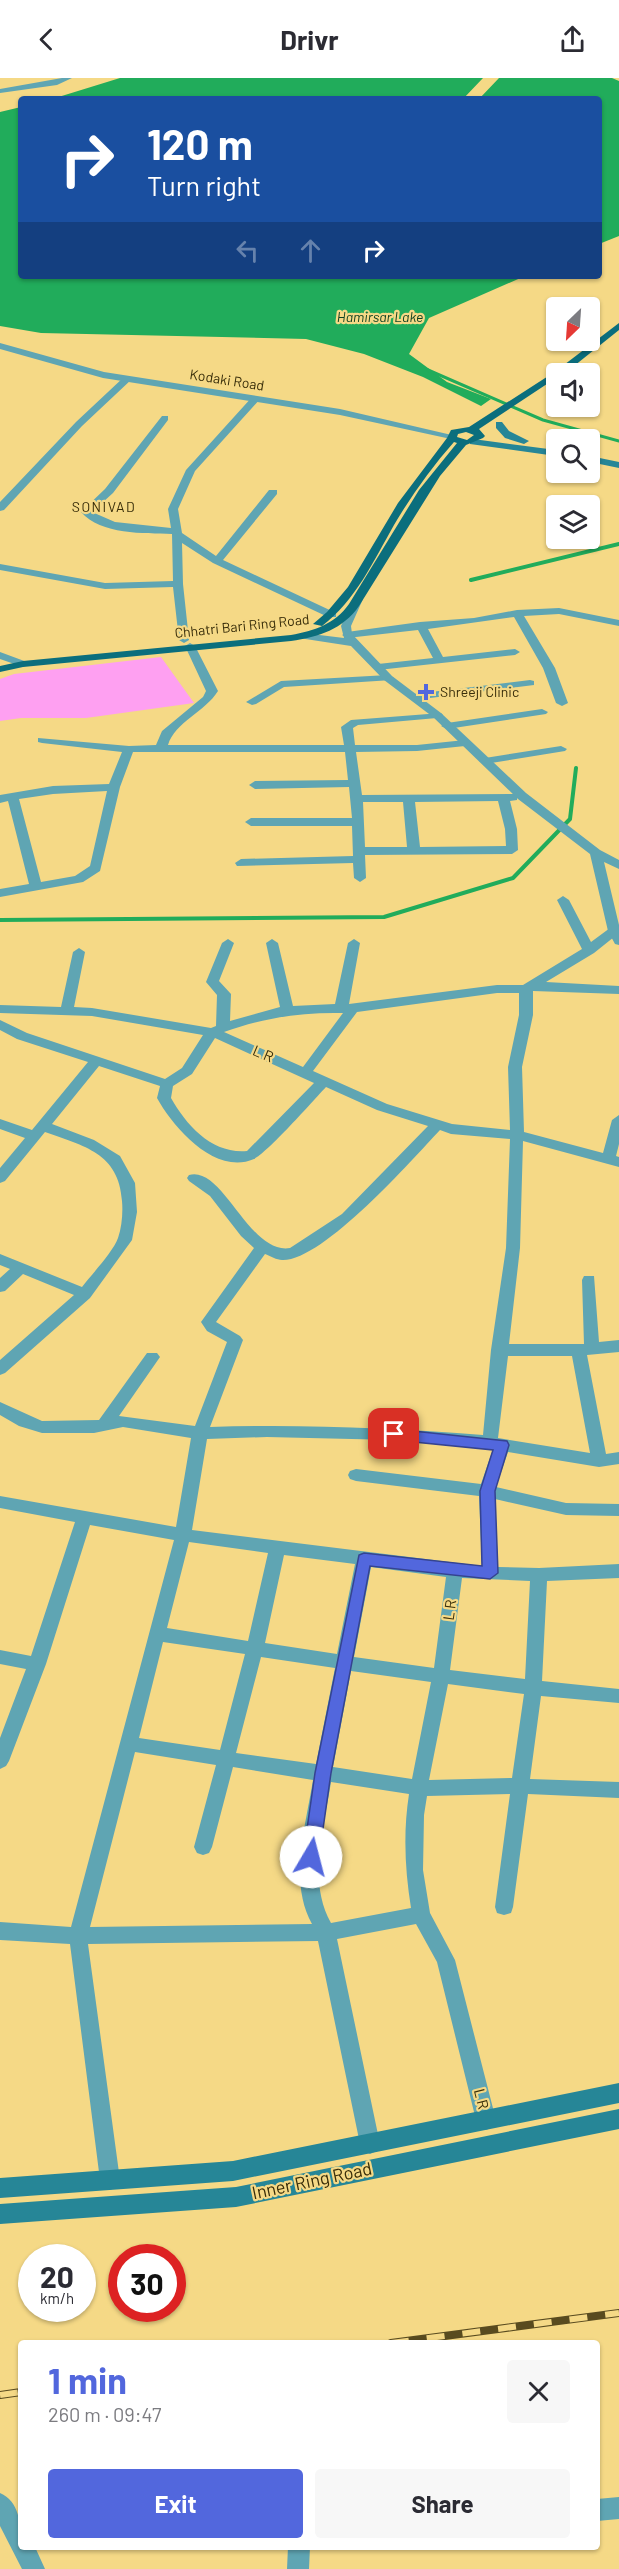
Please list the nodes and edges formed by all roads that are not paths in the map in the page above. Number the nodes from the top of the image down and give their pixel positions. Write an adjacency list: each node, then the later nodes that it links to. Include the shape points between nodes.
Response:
1 (68, 78): 2 (street)
2 (1, 91)
3 (619, 326): 6 (main road, Chhatri Bari Ring Road)
4 (619, 337): 7 (main road)
5 (0, 346): 8 (street, Kodaki Road)
6 (571, 363)
7 (585, 363)
8 (127, 379): 11 (street, Kodaki Road); 24 (street)
9 (546, 382): 15 (main road, Chhatri Bari Ring Road)
10 (546, 391): 13 (main road, Chhatri Bari Ring Road)
11 (256, 398): 14 (street, Kodaki Road); 25 (street, via 191,470 173,509)
12 (165, 418): 25 (street, via 109,490 86,512 103,522)
13 (499, 423): 15 (main road, Chhatri Bari Ring Road); 16 (main road, via 508,435)
14 (452, 435): 15 (main road); 15 (main road); 31 (main road, Chhatri Bari Ring Road, via 397,512)
15 (473, 437): 16 (main road); 18 (main road); 29 (main road, Chhatri Bari Ring Road, via 447,458)
16 (532, 444): 17 (main road)
17 (546, 448)
18 (546, 449)
19 (600, 458): 21 (main road)
20 (600, 460): 22 (main road)
21 (619, 460)
22 (619, 465)
23 (273, 492): 26 (street)
24 (0, 508)
25 (178, 533): 26 (street); 28 (street)
26 (217, 561): 31 (street)
27 (0, 567): 28 (street, via 105,586)
28 (178, 584): 36 (street)
29 (359, 596): 34 (main road, Chhatri Bari Ring Road, via 344,618 321,633); 35 (street, via 346,626)
30 (517, 613): 32 (street, via 558,611); 33 (street); 47 (street, via 549,668)
31 (332, 615): 36 (main road, Chhatri Bari Ring Road, via 313,627 288,632)
32 (619, 622)
33 (420, 626): 35 (street); 39 (street)
34 (303, 636): 35 (street); 36 (main road, Chhatri Bari Ring Road)
35 (351, 639): 41 (street)
36 (187, 643): 38 (main road, Chhatri Bari Ring Road); 40 (main road, Chhatri Bari Ring Road); 54 (street, via 212,691 166,734)
37 (515, 652): 39 (street)
38 (4, 658): 40 (street)
39 (440, 661): 41 (street)
40 (23, 664): 42 (main road, Chhatri Bari Ring Road)
41 (378, 667): 43 (street)
42 (0, 669)
43 (388, 678): 45 (street); 46 (street, via 281,684)
44 (530, 683): 45 (street)
45 (414, 697): 49 (street)
46 (252, 702)
47 (562, 703)
48 (542, 712): 50 (street)
49 (436, 715): 50 (street); 53 (street, via 350,724)
50 (447, 726): 52 (street)
51 (42, 740): 55 (street)
52 (465, 743): 53 (street, via 417,748); 57 (street)
53 (349, 747): 54 (street); 58 (street)
54 (161, 748): 55 (street)
55 (129, 749): 60 (street)
56 (561, 749): 57 (street)
57 (485, 761): 61 (street)
58 (354, 783): 59 (street); 66 (street)
59 (255, 785)
60 (114, 787): 63 (street, via 53,790); 75 (street, via 96,868 79,879)
61 (522, 796): 62 (street); 70 (street)
62 (503, 797): 64 (street); 69 (street, via 512,850)
63 (13, 798): 65 (street); 75 (street)
64 (409, 799): 66 (street); 69 (street)
65 (0, 800)
66 (357, 800): 68 (street)
67 (251, 822): 68 (street)
68 (358, 822): 71 (street)
69 (414, 852): 71 (street)
70 (596, 853): 73 (street); 78 (street)
71 (359, 855): 72 (street); 74 (street)
72 (242, 863)
73 (619, 865)
74 (360, 878)
75 (36, 888): 76 (street)
76 (0, 893)
77 (563, 900): 82 (street)
78 (617, 936): 82 (street)
79 (228, 943): 91 (street, via 212,982 224,994)
80 (272, 943): 88 (street)
81 (354, 943): 87 (street)
82 (589, 950): 84 (street)
83 (79, 952): 89 (street)
84 (529, 987): 85 (street); 87 (street); 100 (street, via 515,1067)
85 (619, 990)
86 (0, 1009): 89 (street, L R)
87 (347, 1009): 88 (street); 93 (street)
88 (287, 1010): 91 (street)
89 (67, 1011): 91 (street, L R)
90 (0, 1024): 92 (street, via 22,1036)
91 (218, 1030): 93 (street, L R); 95 (street, via 187,1071)
92 (97, 1060): 95 (street); 99 (street)
93 (306, 1072): 94 (street, L R)
94 (324, 1081): 95 (street, via 251,1155 238,1158 220,1153 189,1134 164,1098); 98 (street, L R, via 382,1107)
95 (168, 1084)
96 (619, 1119): 101 (street)
97 (0, 1124): 99 (street)
98 (438, 1124): 100 (street, L R, via 452,1129); 104 (street, via 347,1218 294,1253 282,1255)
99 (38, 1131): 102 (street); 109 (street, via 88,1143 115,1159 128,1183 130,1212 125,1240)
100 (517, 1135): 101 (street, L R); 112 (street, via 513,1248)
101 (614, 1160)
102 (0, 1178)
103 (194, 1178): 104 (street, via 215,1192)
104 (262, 1247): 117 (street, via 208,1322 235,1340)
105 (0, 1258): 106 (street)
106 (21, 1267): 108 (street); 109 (street)
107 (589, 1280): 111 (street)
108 (0, 1287)
109 (85, 1294): 114 (street)
110 (619, 1346): 111 (street)
111 (585, 1349): 112 (street); 120 (street)
112 (499, 1350): 118 (street)
113 (152, 1357): 116 (street)
114 (0, 1369)
115 (0, 1408): 116 (street, via 42,1427)
116 (104, 1425): 117 (street, via 123,1421)
117 (200, 1433): 118 (street, via 394,1434); 126 (street)
118 (496, 1444): 120 (street); 122 (street)
119 (619, 1458): 120 (street)
120 (599, 1461)
121 (356, 1475): 122 (street)
122 (487, 1491): 124 (street, via 566,1509); 131 (street)
123 (1, 1504): 125 (street)
124 (619, 1510)
125 (85, 1516): 126 (street); 137 (street)
126 (183, 1535): 127 (street); 133 (street)
127 (278, 1546): 128 (street); 134 (street)
128 (364, 1559): 129 (street); 136 (street)
129 (455, 1571): 131 (street); 138 (street, L R)
130 (619, 1571): 132 (street)
131 (490, 1573): 132 (street)
132 (539, 1575): 139 (street)
133 (158, 1634): 134 (street); 141 (street)
134 (255, 1648): 136 (street); 142 (street)
135 (0, 1657): 137 (street)
136 (345, 1663): 138 (street); 144 (street)
137 (37, 1664): 143 (street)
138 (441, 1676): 139 (street); 146 (street, L R)
139 (533, 1689): 140 (street); 145 (street)
140 (619, 1696)
141 (129, 1744): 142 (street); 153 (street)
142 (226, 1758): 144 (street); 148 (street)
143 (0, 1761)
144 (323, 1773): 146 (street); 152 (street, via 308,1877 315,1912)
145 (521, 1786): 146 (street); 147 (street); 149 (street)
146 (420, 1788): 150 (street, L R, via 414,1870)
147 (619, 1790)
148 (203, 1846)
149 (504, 1907)
150 (421, 1915): 152 (street); 156 (street, L R, via 446,1960)
151 (0, 1931): 153 (street)
152 (326, 1932): 153 (street); 157 (street)
153 (78, 1936): 158 (street)
154 (619, 2093): 156 (main road, Inner Ring Road)
155 (619, 2119): 160 (main road, Inner Ring Road, via 236,2197)
156 (486, 2120): 157 (main road, Inner Ring Road)
157 (370, 2144): 158 (main road, Inner Ring Road, via 233,2171)
158 (110, 2180): 159 (main road, Inner Ring Road)
159 (0, 2188)
160 (0, 2214)
161 (0, 2504): 164 (street)
162 (619, 2508): 163 (street)
163 (600, 2510)
164 (18, 2537)
165 (24, 2550): 167 (street)
166 (299, 2550): 168 (street)
167 (34, 2569)
168 (298, 2569)

